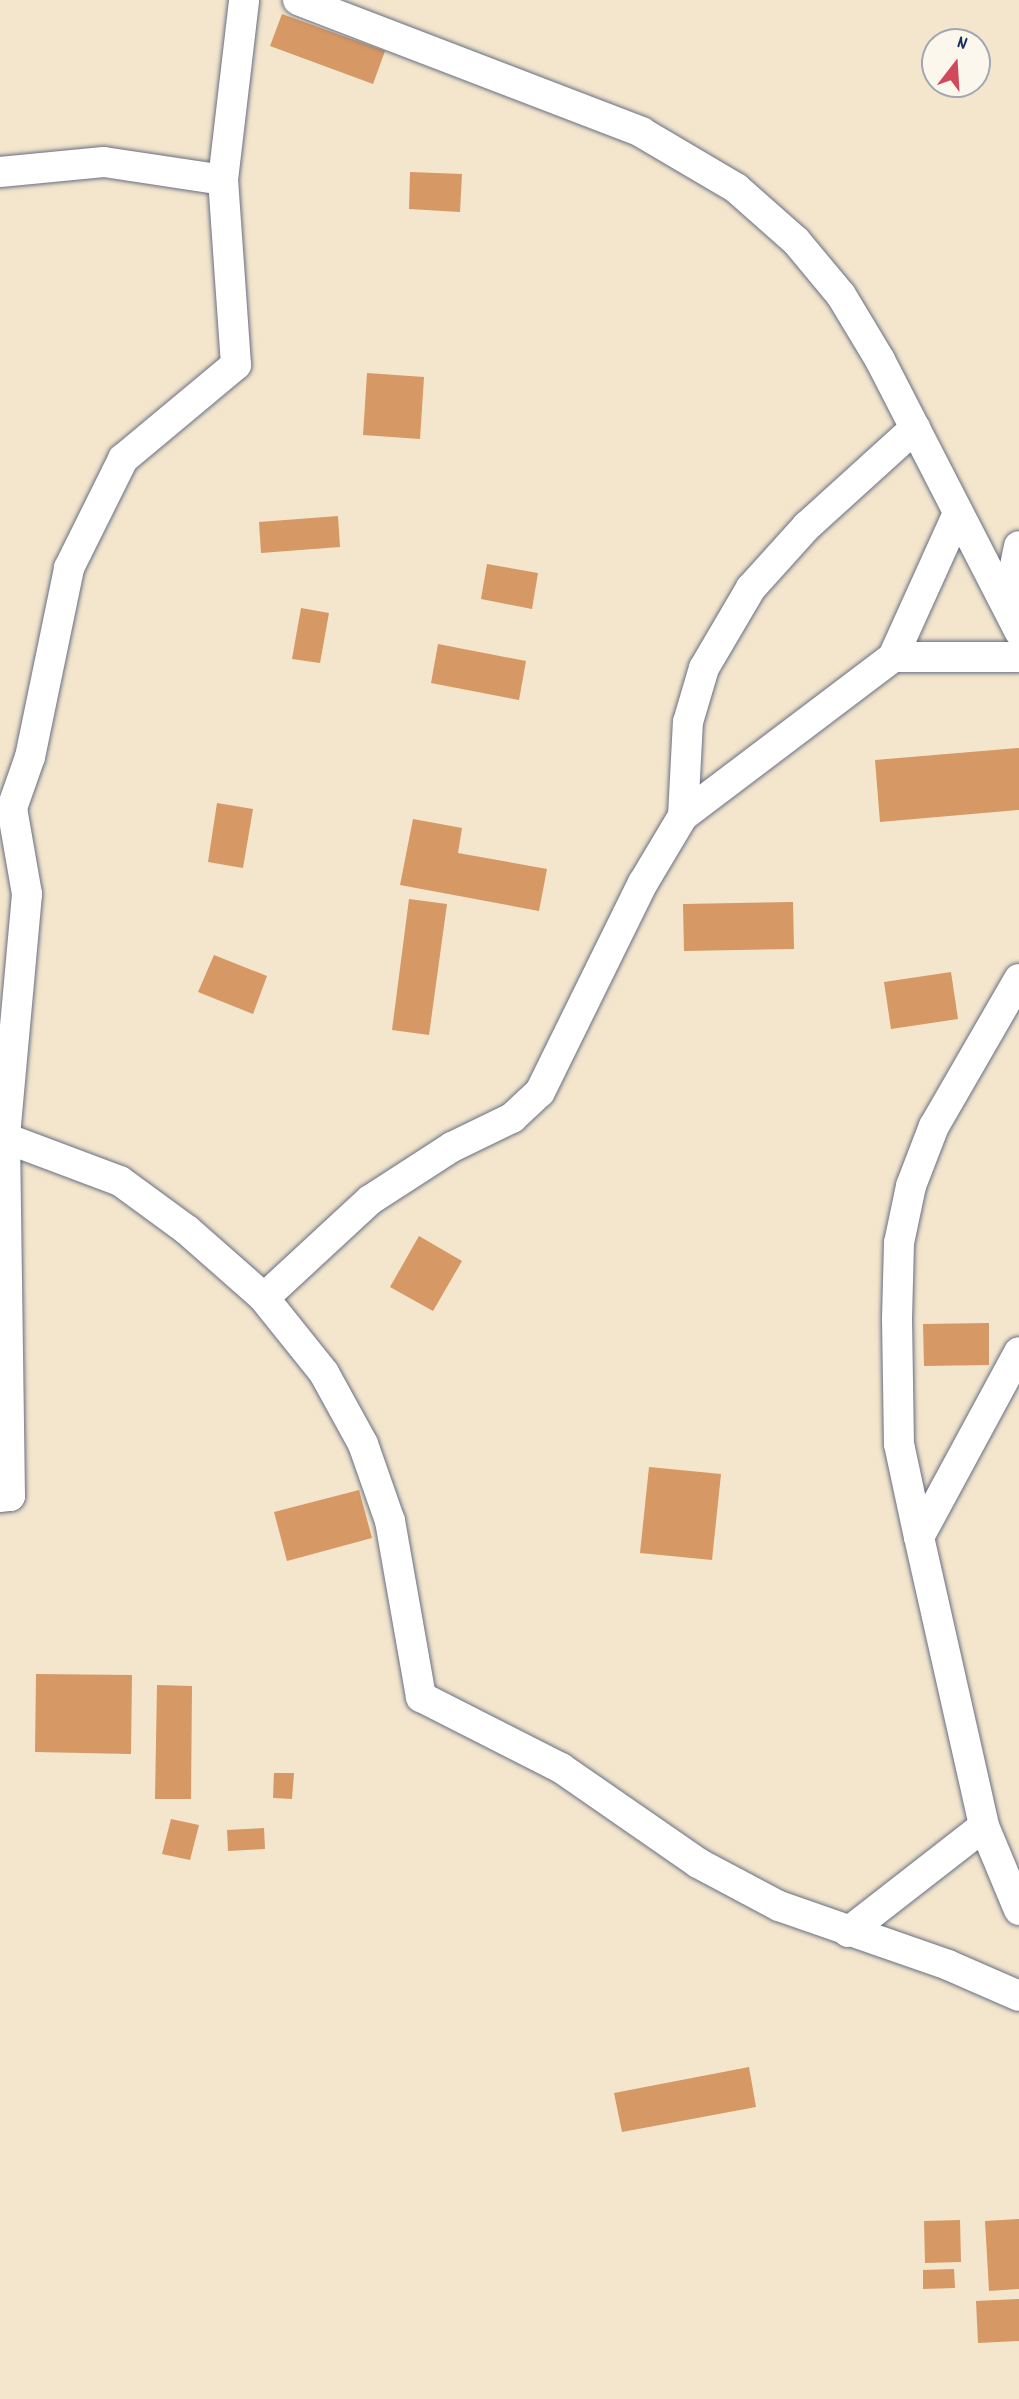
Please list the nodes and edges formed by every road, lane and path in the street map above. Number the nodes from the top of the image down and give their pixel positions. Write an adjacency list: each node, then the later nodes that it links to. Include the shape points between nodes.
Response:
1 (244, 0): 4 (street)
2 (298, 0): 5 (street, via 641,132 736,188 796,241 841,295)
3 (0, 172): 4 (street, via 104,162)
4 (223, 180): 12 (street, via 236,365 123,459 69,568 30,757)
5 (915, 428): 6 (street); 13 (street, via 807,526 751,588 700,682 688,722)
6 (958, 513): 8 (street); 10 (street)
7 (1019, 546): 8 (street)
8 (1007, 604): 9 (street)
9 (1019, 632)
10 (893, 657): 11 (street); 13 (street)
11 (1019, 657)
12 (6, 807): 15 (street, via 27,894)
13 (683, 816): 16 (street, via 643,883 540,1092 512,1118 452,1147 370,1200)
14 (1019, 979): 19 (street, via 934,1126 911,1186 899,1243 900,1444)
15 (3, 1136): 16 (street, via 120,1181 187,1230); 18 (street, via 10,1496)
16 (264, 1298): 22 (street, via 324,1373 363,1444 390,1521 421,1697 561,1768 709,1869 779,1906)
17 (1019, 1352): 19 (street)
18 (0, 1497)
19 (919, 1537): 20 (street)
20 (984, 1826): 21 (street); 22 (street)
21 (1019, 1910)
22 (848, 1932): 23 (street, via 948,1965)
23 (1019, 1996)

